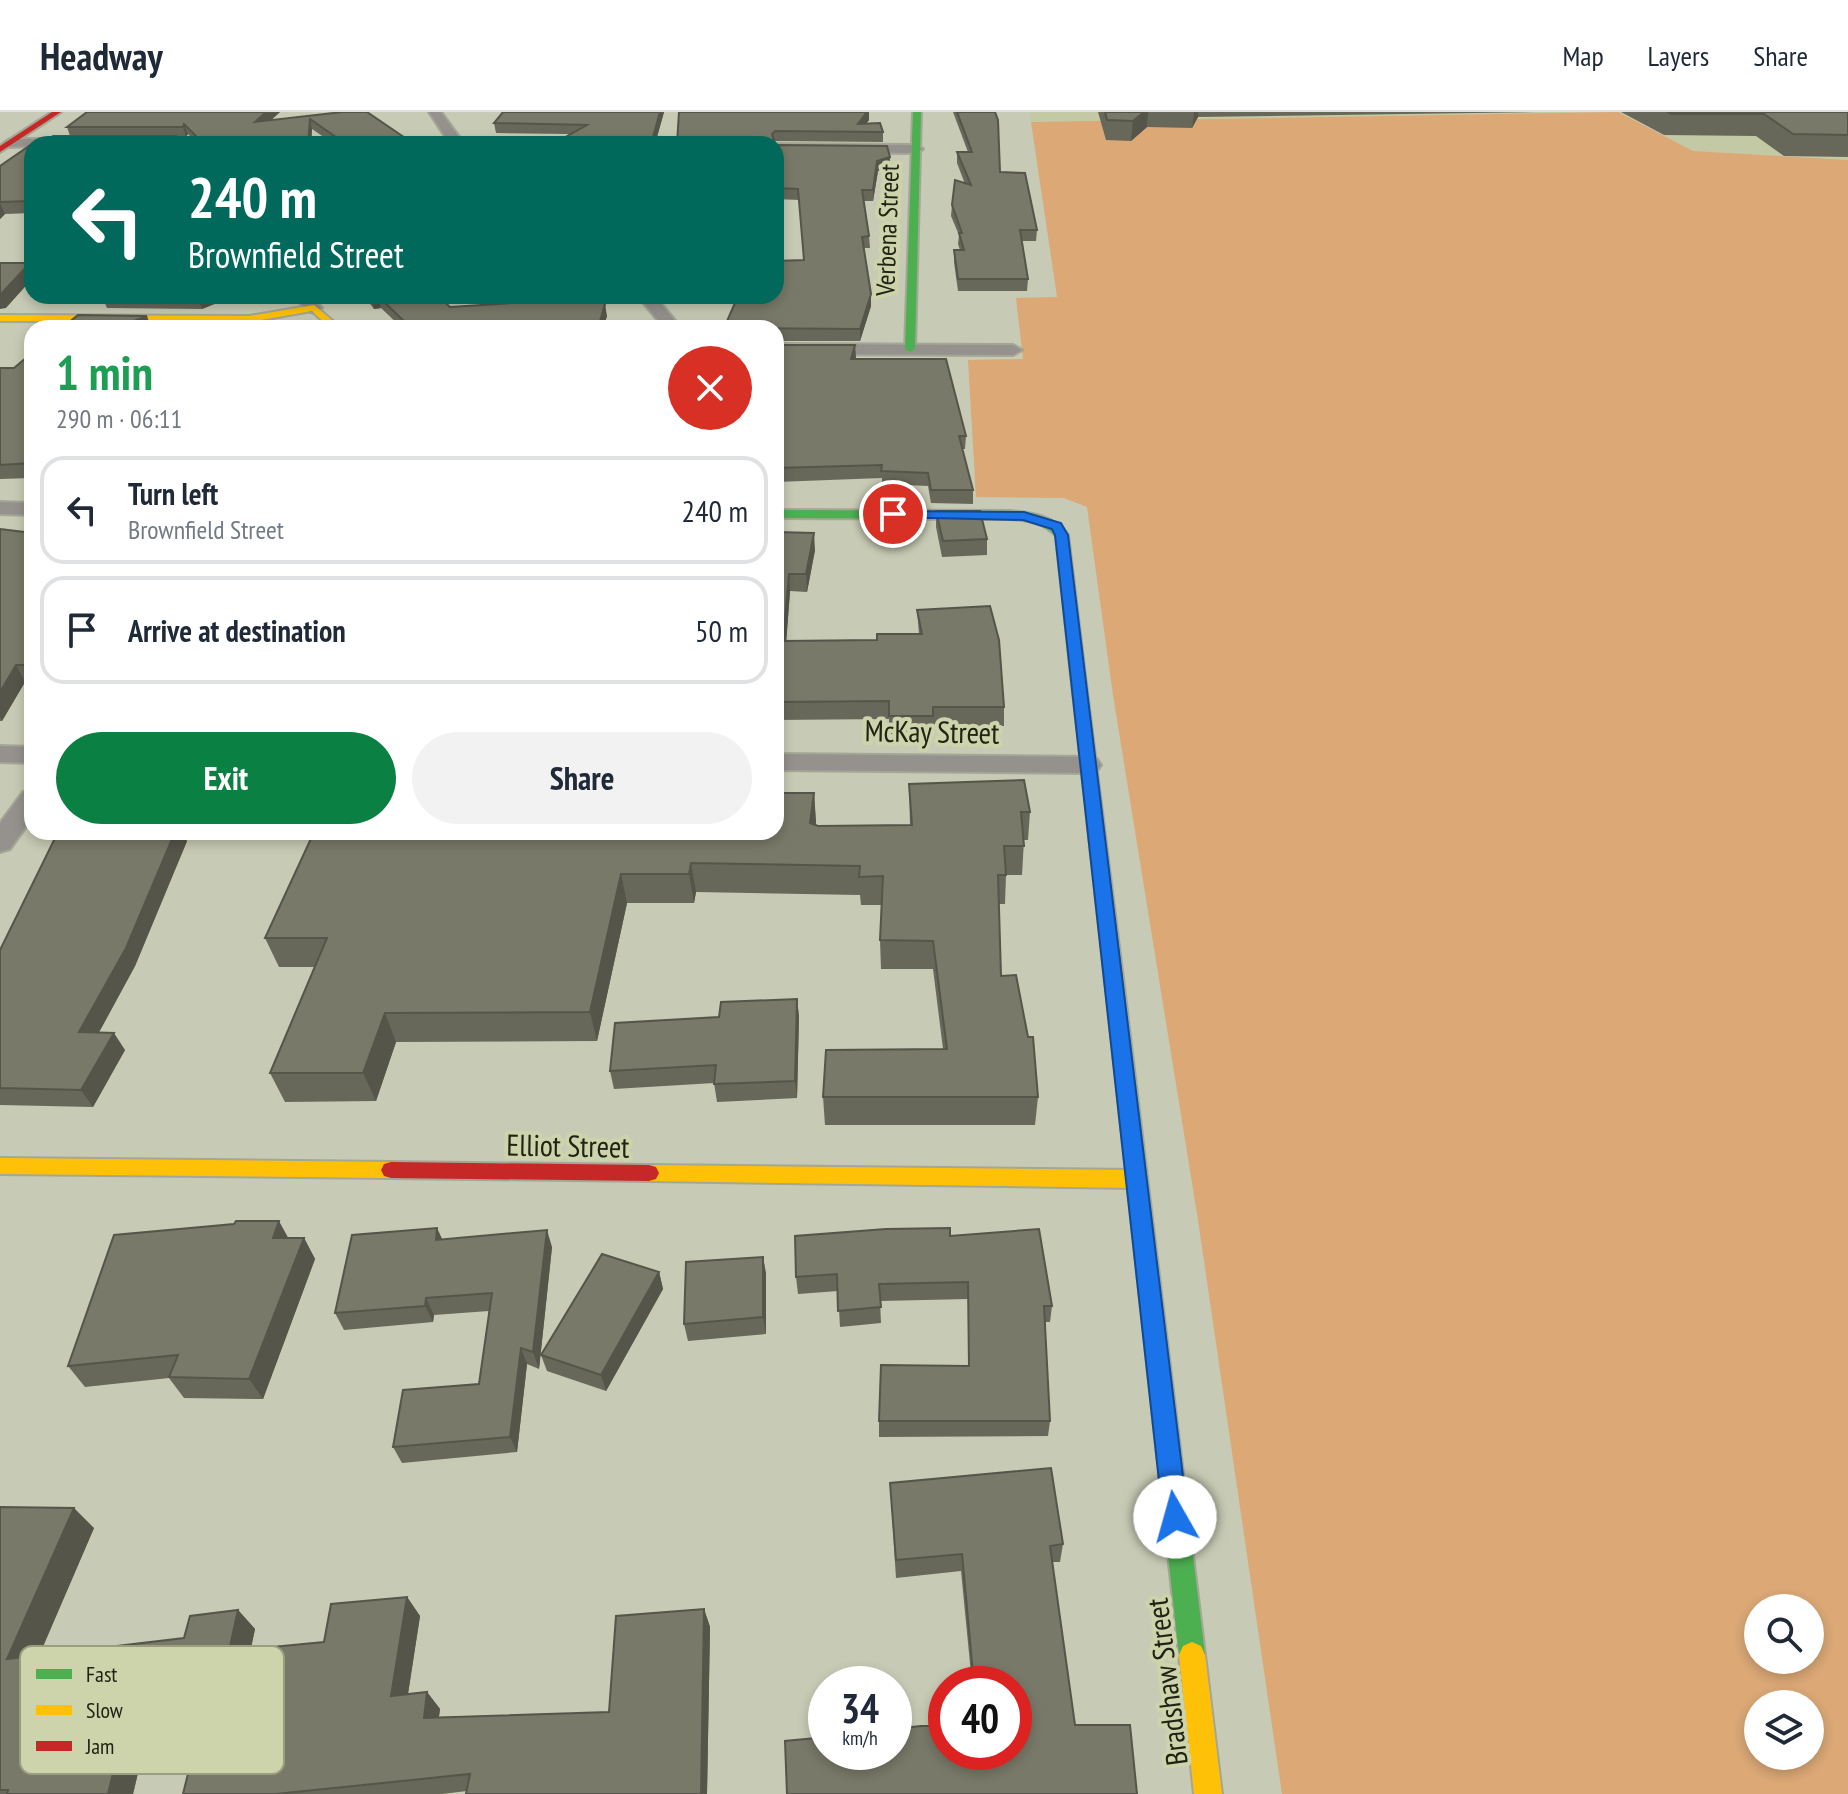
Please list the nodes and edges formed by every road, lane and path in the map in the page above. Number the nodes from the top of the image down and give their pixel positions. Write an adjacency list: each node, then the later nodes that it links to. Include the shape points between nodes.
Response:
1 (57, 112): 5 (street)
2 (435, 112): 4 (street)
3 (917, 112): 7 (street, Verbena Street)
4 (452, 136)
5 (5, 147)
6 (784, 148): 7 (street)
7 (916, 149): 15 (street, Verbena Street)
8 (301, 304): 11 (street, via 249,319)
9 (310, 304): 12 (street)
10 (653, 304): 13 (street)
11 (0, 318)
12 (327, 320)
13 (666, 320)
14 (784, 349): 15 (street)
15 (910, 349): 16 (street)
16 (1013, 350)
17 (0, 508): 18 (street)
18 (24, 509)
19 (784, 514): 23 (street, Bradshaw Street, via 1010,515 1057,526)
20 (0, 754): 21 (street)
21 (24, 755)
22 (784, 762): 23 (street, McKay Street)
23 (1088, 765): 27 (street, Bradshaw Street)
24 (24, 809): 25 (street)
25 (0, 843)
26 (0, 1166): 27 (street, Elliot Street)
27 (1135, 1179): 28 (street, Bradshaw Street)
28 (1208, 1794)

